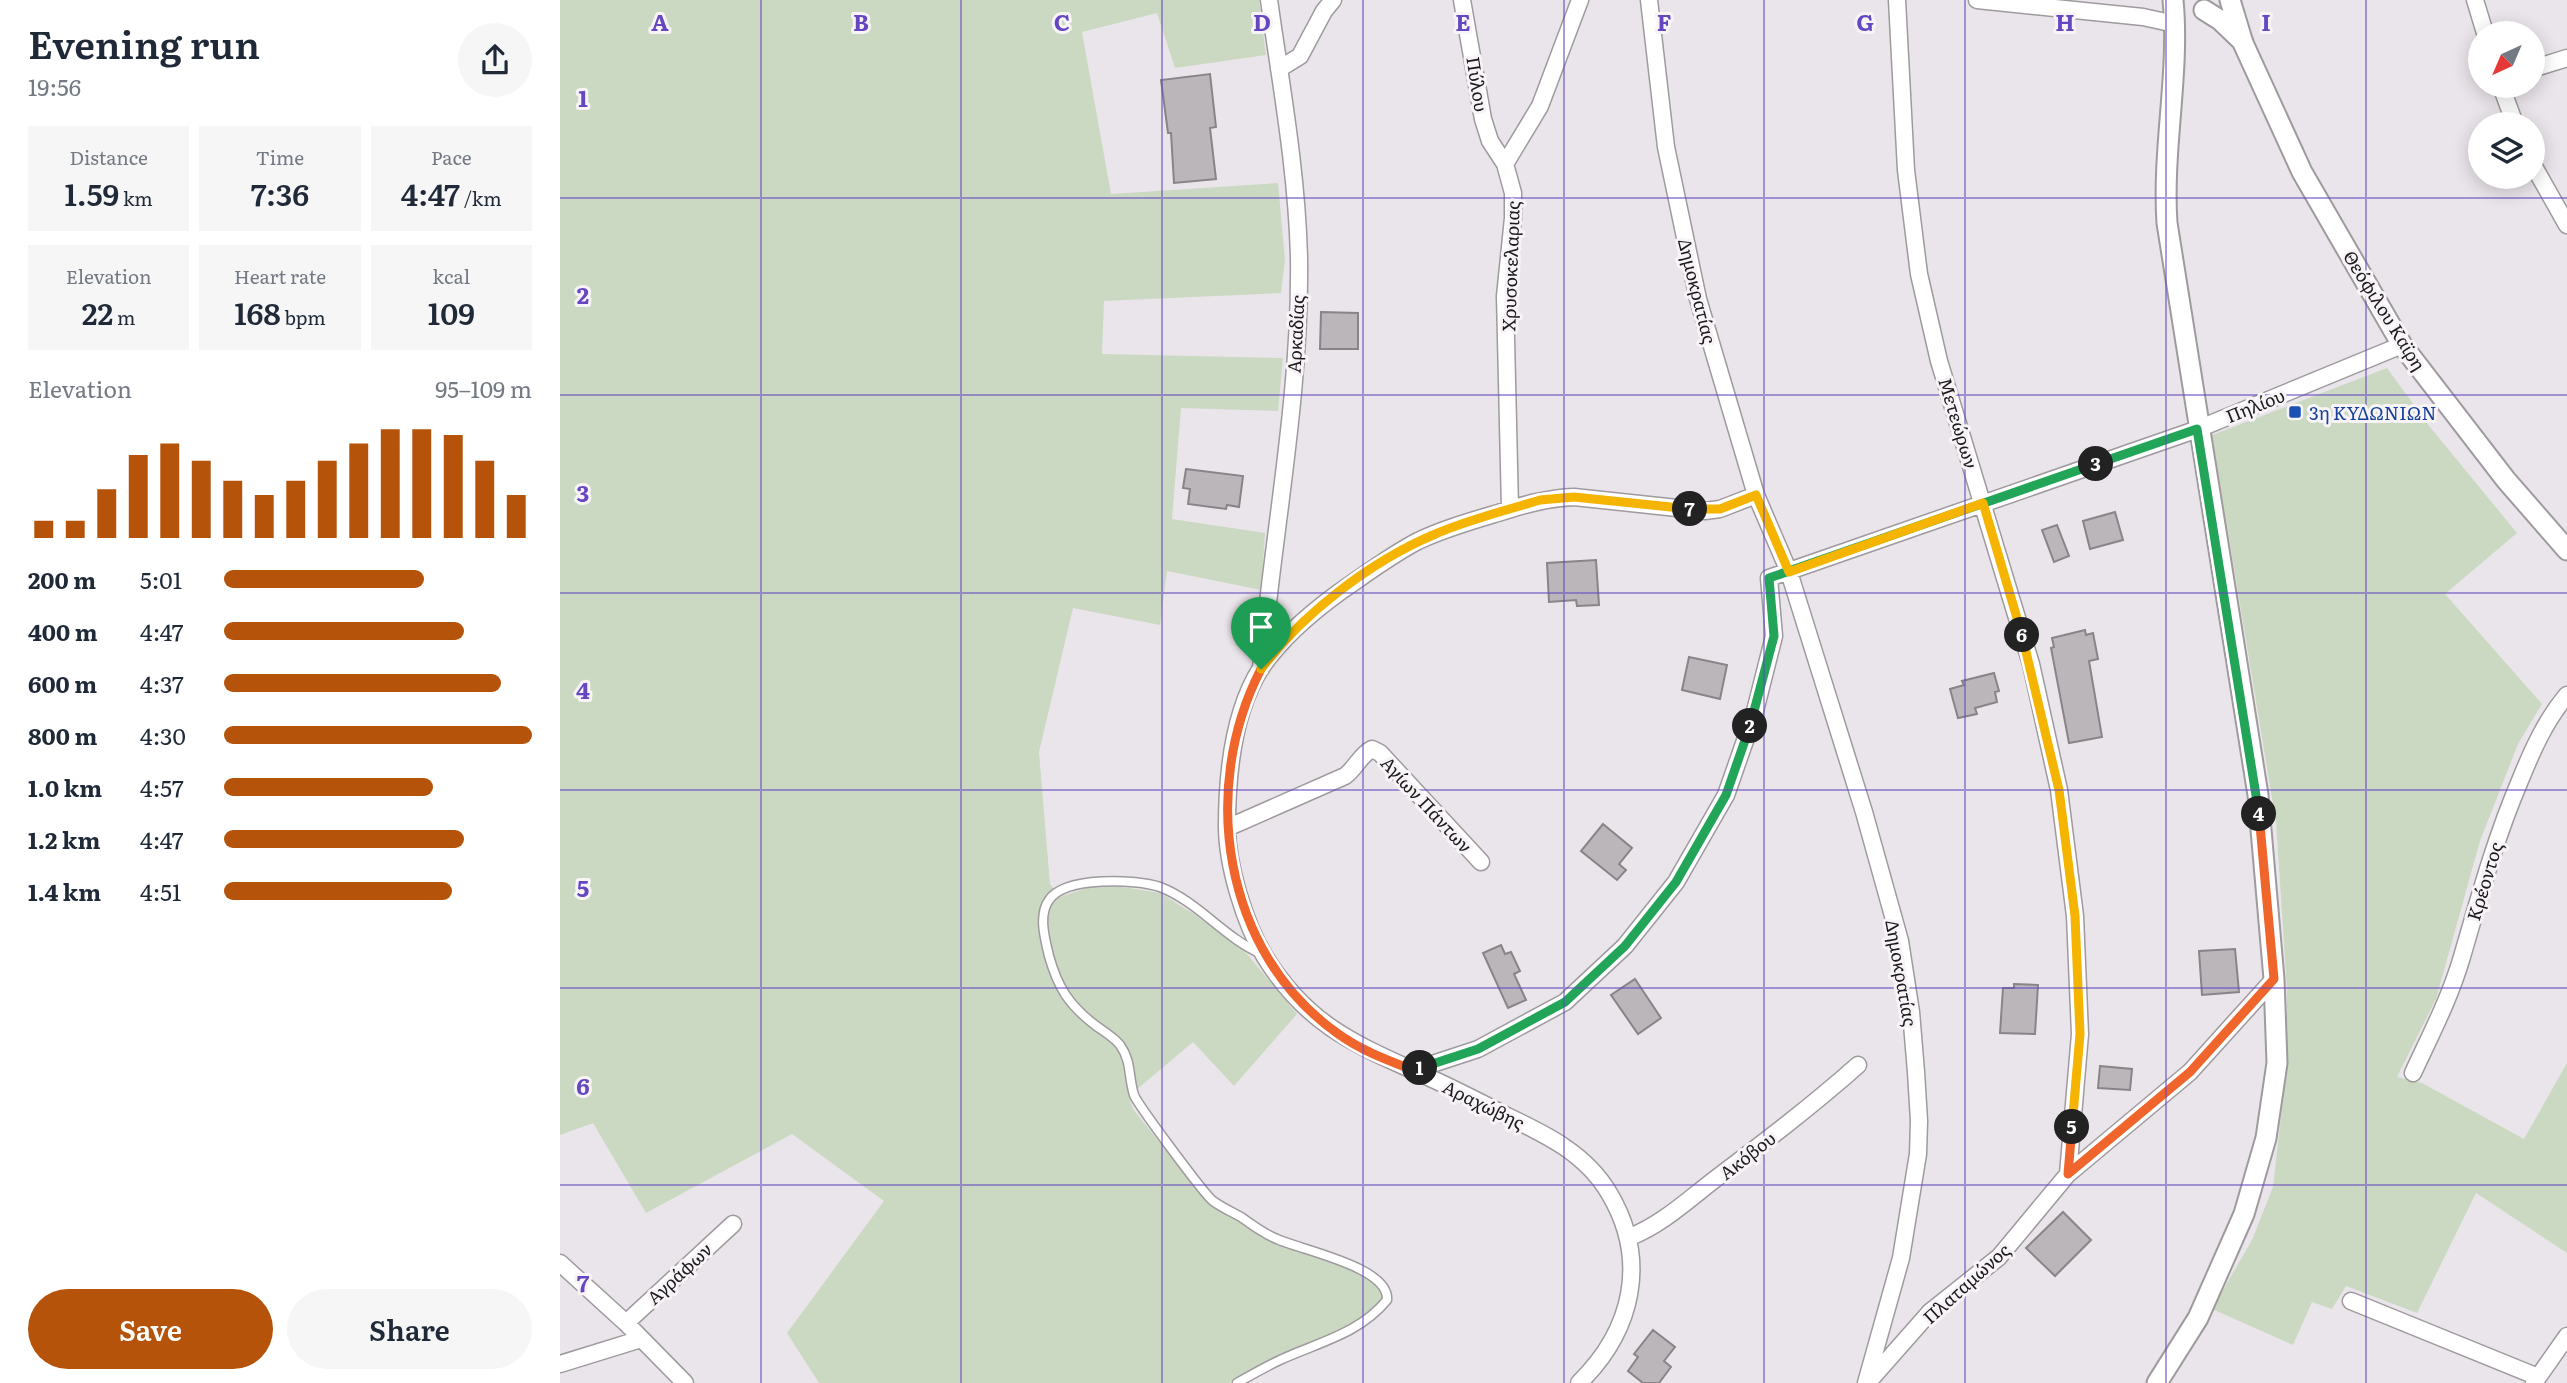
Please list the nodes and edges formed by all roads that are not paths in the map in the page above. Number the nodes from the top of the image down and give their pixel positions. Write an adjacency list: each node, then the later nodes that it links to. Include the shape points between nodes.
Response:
1 (1269, 0): 17 (street, Αρκαδίας)
2 (1333, 0): 17 (street, via 1300,56)
3 (1462, 0): 18 (street, Πύλου, via 1483,119)
4 (1580, 0): 18 (street, via 1540,106)
5 (1649, 0): 23 (street, Δημοκρατίας, via 1666,147 1695,286)
6 (1897, 0): 24 (street, Μετεώρων, via 1906,170 1919,274 1939,361)
7 (1977, 0): 13 (street, via 2143,17)
8 (2175, 0): 11 (street, Θεόφιλου Καϊρη, via 2187,8); 13 (street)
9 (2230, 0): 14 (street, Θεόφιλου Καϊρη)
10 (2475, 0): 12 (street)
11 (2206, 7): 13 (street); 14 (street, Θεόφιλου Καϊρη)
12 (2481, 21)
13 (2174, 31): 22 (street, via 2165,200)
14 (2243, 43): 21 (street, Θεόφιλου Καϊρη, via 2302,172)
15 (2567, 58): 16 (street)
16 (2545, 65)
17 (1279, 69): 28 (street, Αρκαδίας, via 1299,261 1292,409)
18 (1505, 164): 25 (street, Χρυσοκελαριας, via 1513,206 1505,305)
19 (2545, 186): 20 (street)
20 (2567, 225)
21 (2402, 345): 22 (street, Πηλίου); 26 (street, Θεόφιλου Καϊρη, via 2506,480)
22 (2197, 429): 24 (street, Πηλίου); 33 (street, via 2258,795)
23 (1756, 495): 25 (street, Αραχώβης, via 1705,511 1574,497); 27 (street, Δημοκρατίας)
24 (1983, 503): 27 (street, Πηλίου); 37 (street, Μετεώρων, via 2031,664 2059,790 2072,891 2080,1034)
25 (1510, 509): 28 (street, Αραχώβης, via 1435,534 1385,561 1308,618)
26 (2567, 550)
27 (1789, 572): 35 (street, via 1769,578 1774,636 1754,715 1726,795 1676,882 1625,946 1565,1002 1478,1049); 50 (street, Δημοκρατίας, via 1900,941 1911,1012 1919,1121 1915,1177 1896,1276)
28 (1261, 669): 30 (street, Αραχώβης, via 1237,732)
29 (2567, 695): 36 (street, Κρέοντος, via 2538,737 2506,813 2458,969)
30 (1227, 828): 31 (street, Αγίων Πάντων, via 1345,776 1372,750 1380,753); 32 (street, Αραχώβης, via 1236,883)
31 (1481, 862)
32 (1263, 954): 35 (street, Αραχώβης, via 1299,1000 1337,1033); 48 (lane, via 1243,946 1191,904 1159,887 1096,881 1066,887 1047,902 1043,929 1066,997 1079,1013 1118,1042 1129,1062 1135,1097 1212,1200 1276,1239 1371,1274 1385,1287 1387,1300 1350,1331)
33 (2274, 979): 37 (street, Πλαταμώνος, via 2190,1072); 51 (street, via 2277,1063 2266,1138 2244,1214 2198,1318)
34 (1858, 1065): 39 (street, Ακόβου, via 1670,1214)
35 (1413, 1070): 39 (street, Αραχώβης, via 1571,1151 1610,1195)
36 (2413, 1073)
37 (2068, 1174): 50 (street, Πλαταμώνος, via 1999,1257 1930,1312)
38 (733, 1224): 42 (street, Αγράφων)
39 (1630, 1237): 49 (street, Αραχώβης, via 1633,1266 1623,1319 1601,1360)
40 (560, 1263): 42 (street)
41 (2351, 1301): 46 (street)
42 (626, 1323): 44 (street)
43 (2567, 1336): 46 (street)
44 (641, 1339): 45 (street); 47 (street)
45 (560, 1364)
46 (2536, 1380)
47 (685, 1383)
48 (1237, 1383)
49 (1580, 1383)
50 (1867, 1383)
51 (2157, 1383)

